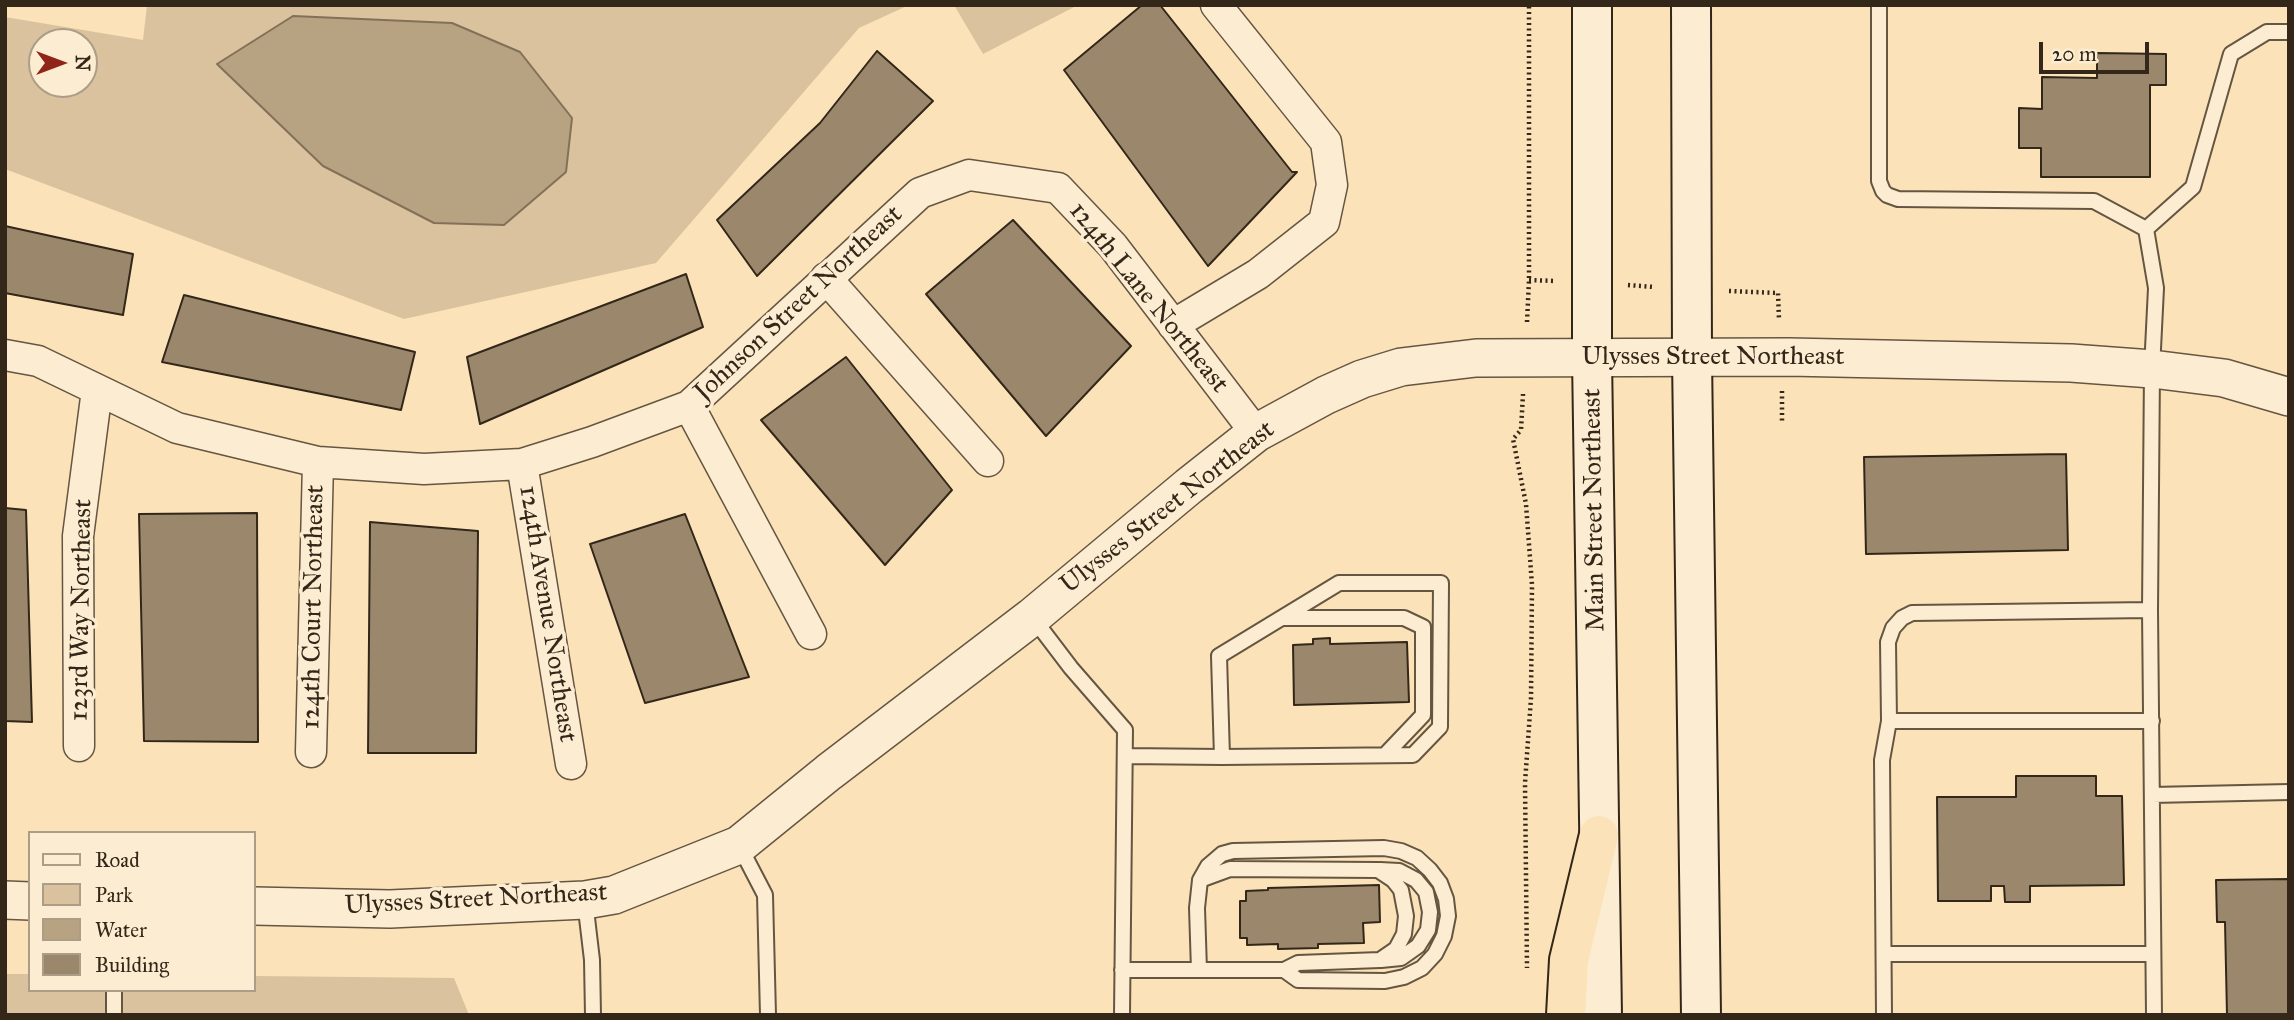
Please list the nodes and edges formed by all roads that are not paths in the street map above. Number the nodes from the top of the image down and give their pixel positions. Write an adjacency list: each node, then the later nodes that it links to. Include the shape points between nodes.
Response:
1 (1216, 5): 9 (street, via 1326,142 1332,185 1324,222 1258,274)
2 (1592, 5): 11 (main road, Main Street Northeast)
3 (1690, 5): 12 (main road)
4 (1880, 5): 7 (lane, via 1879,181 1887,195 1898,199 2094,201)
5 (2289, 33): 7 (lane, via 2267,33 2231,54 2193,187)
6 (986, 178): 8 (street, Johnson Street Northeast, via 969,175 919,193); 9 (street, 124th Lane Northeast, via 1058,188 1113,246)
7 (2146, 229): 13 (lane, via 2156,288)
8 (826, 278): 16 (street, Johnson Street Northeast); 18 (street)
9 (1174, 325): 17 (street, 124th Lane Northeast)
10 (5, 355): 14 (street, Johnson Street Northeast, via 38,361)
11 (1592, 358): 12 (street, Ulysses Street Northeast); 17 (street, Ulysses Street Northeast, via 1476,358 1401,368 1362,379); 35 (main road, Main Street Northeast)
12 (1692, 358): 13 (street, Ulysses Street Northeast, via 1914,359); 56 (main road)
13 (2152, 369): 15 (street, Ulysses Street Northeast, via 2224,378); 21 (lane)
14 (97, 390): 19 (street, Johnson Street Northeast, via 177,428); 27 (street, 123rd Way Northeast, via 78,536)
15 (2289, 397)
16 (689, 406): 20 (street, Johnson Street Northeast); 24 (street)
17 (1256, 432): 22 (street, Ulysses Street Northeast)
18 (988, 461)
19 (318, 462): 20 (street, Johnson Street Northeast, via 424,469); 28 (street, 124th Court Northeast)
20 (522, 464): 32 (street, 124th Avenue Northeast)
21 (2150, 610): 25 (lane, via 1912,613 1893,628 1888,642); 26 (lane)
22 (1032, 617): 30 (lane, via 1125,730); 36 (street, Ulysses Street Northeast)
23 (1282, 618): 29 (lane, via 1404,618 1423,627 1423,715); 29 (lane, via 1339,583 1441,583 1440,727 1413,755); 31 (lane, via 1219,656)
24 (810, 634)
25 (1889, 721): 26 (lane); 43 (lane, via 1882,760)
26 (2152, 721): 34 (lane)
27 (79, 746)
28 (311, 752)
29 (1385, 755): 31 (lane)
30 (1125, 756): 31 (lane); 46 (lane)
31 (1222, 757)
32 (571, 764)
33 (2289, 792): 34 (lane)
34 (2152, 795): 44 (lane)
35 (1599, 835): 54 (highway, via 1569,960); 55 (main road, Main Street Northeast)
36 (739, 845): 40 (street, Ulysses Street Northeast, via 614,895); 50 (lane, via 765,895)
37 (1377, 870): 38 (lane, via 1230,869); 45 (lane, via 1401,890 1406,916 1396,949); 45 (lane, via 1399,871 1416,880 1426,892 1430,912 1428,930 1418,946 1401,958)
38 (1200, 880): 47 (lane); 48 (lane, via 1208,866 1233,851 1384,848 1417,858 1440,883 1448,916 1444,936 1422,968 1385,981 1298,980)
39 (5, 900): 41 (street)
40 (585, 900): 42 (street, Ulysses Street Northeast, via 390,909); 51 (lane)
41 (28, 901)
42 (256, 906)
43 (1884, 954): 44 (lane); 57 (lane)
44 (2153, 954): 58 (lane)
45 (1380, 960): 48 (lane, via 1298,963)
46 (1122, 970): 47 (lane); 53 (lane)
47 (1199, 970): 48 (lane)
48 (1284, 970)
49 (114, 992): 52 (lane)
50 (765, 1012)
51 (592, 1014)
52 (114, 1015)
53 (1122, 1015)
54 (1566, 1015)
55 (1602, 1015)
56 (1701, 1015)
57 (1884, 1015)
58 (2154, 1015)

